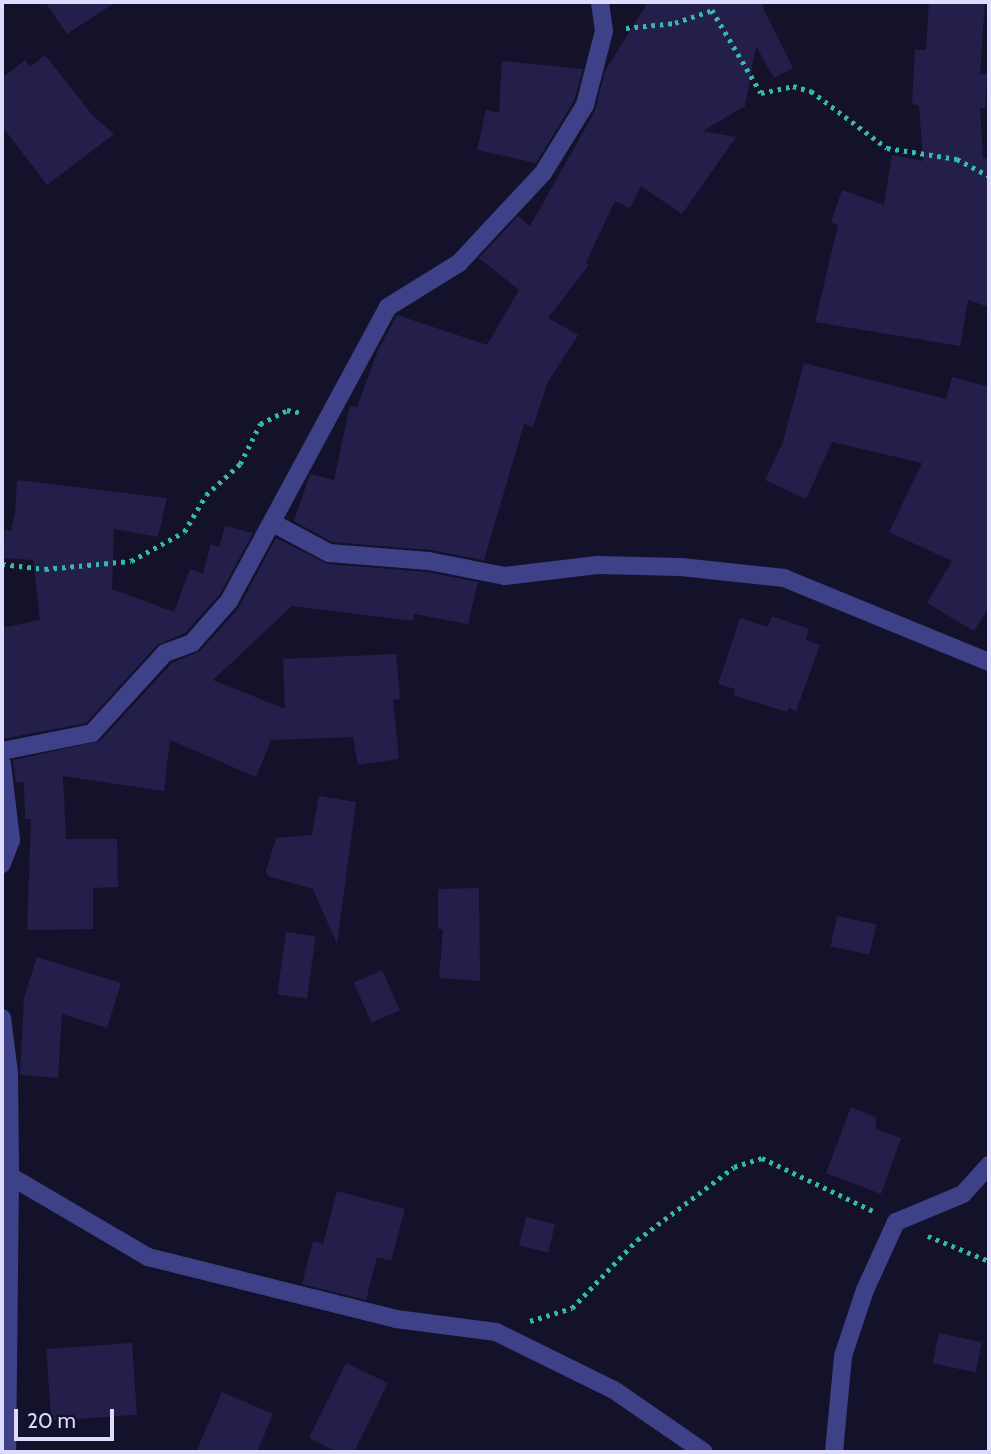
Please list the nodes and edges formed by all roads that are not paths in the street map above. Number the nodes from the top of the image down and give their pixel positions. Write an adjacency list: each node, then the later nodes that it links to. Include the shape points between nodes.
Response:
1 (600, 2): 2 (street, via 604,31 585,105 543,173 459,263 388,307)
2 (273, 523): 3 (street, via 329,553 429,562 505,576 597,565 681,567 785,578); 4 (street, via 229,601 192,643 165,653 92,733)
3 (989, 662)
4 (2, 751)
5 (2, 764): 6 (street, via 11,840)
6 (2, 864)
7 (2, 1018): 9 (street, via 9,1073)
8 (989, 1165): 12 (street, via 963,1194 896,1222 865,1290 843,1356)
9 (10, 1176): 10 (street); 11 (street, via 148,1257 396,1319 496,1332 614,1390)
10 (7, 1452)
11 (704, 1452)
12 (834, 1452)

